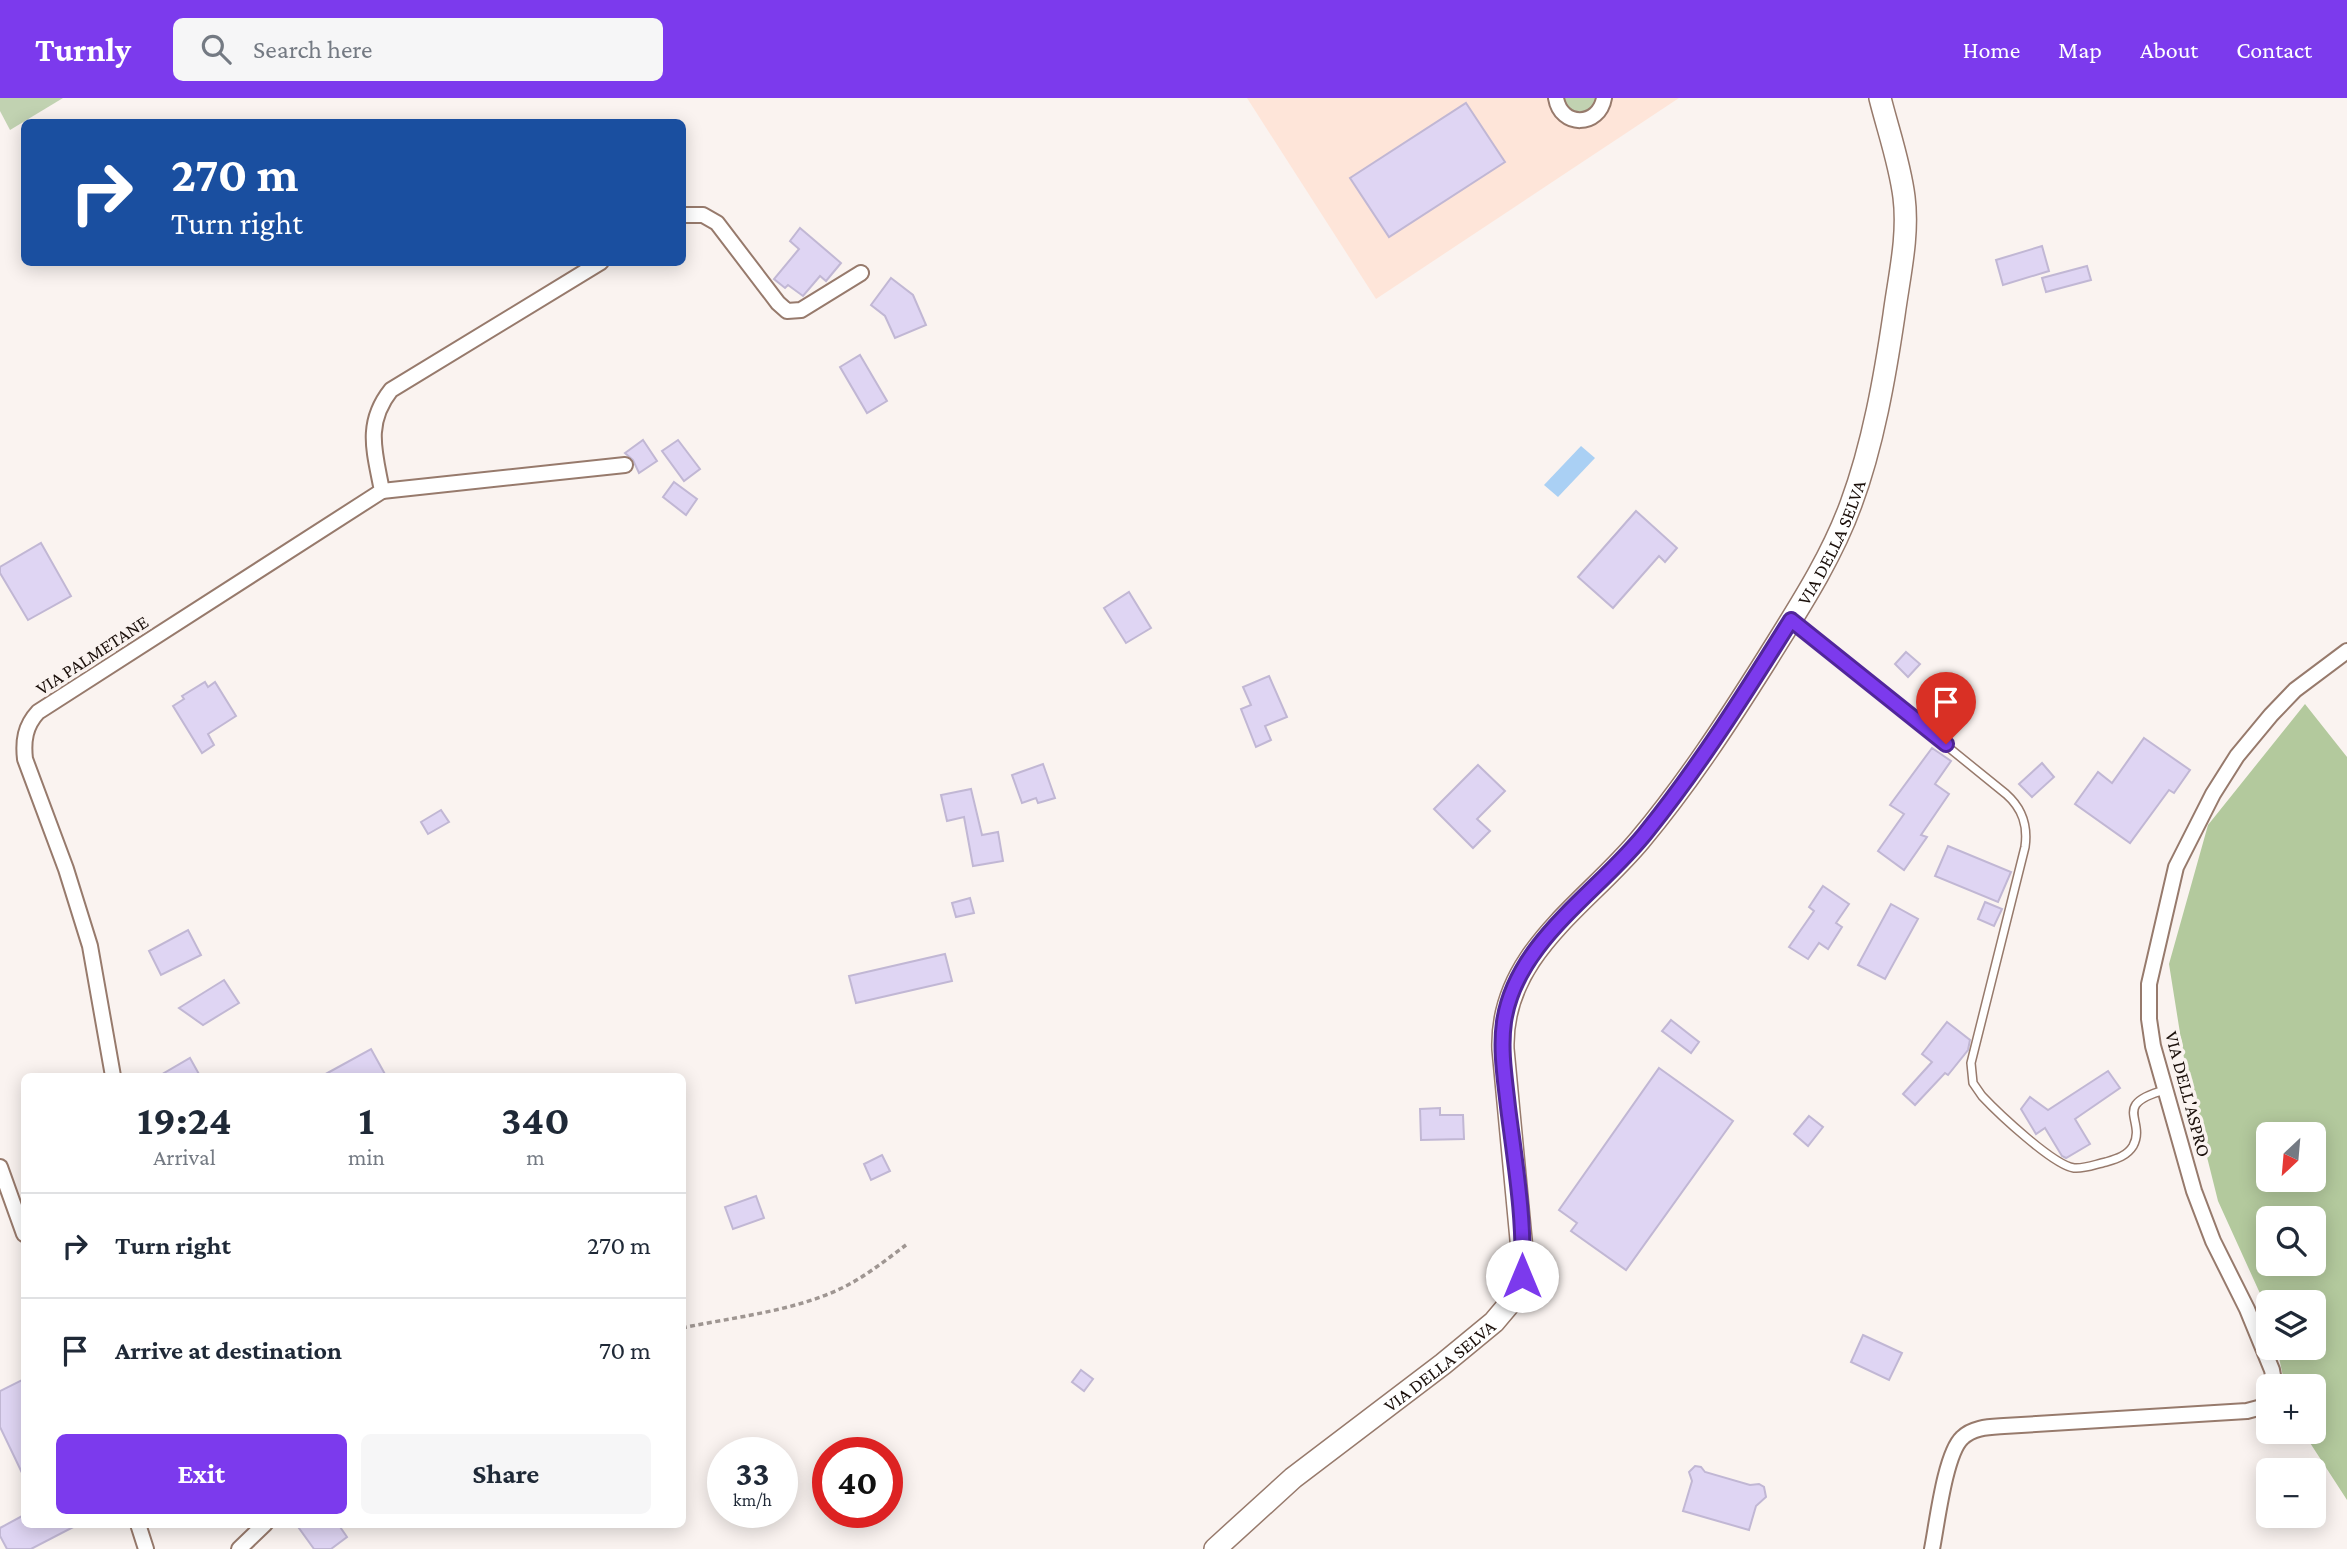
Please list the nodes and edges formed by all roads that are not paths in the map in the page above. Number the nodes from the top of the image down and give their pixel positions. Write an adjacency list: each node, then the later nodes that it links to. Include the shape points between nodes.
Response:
1 (1556, 98): 2 (street, via 1565,116 1581,121 1596,115)
2 (1604, 98)
3 (1880, 98): 9 (street, VIA DELLA SELVA, via 1905,207 1889,346 1855,493)
4 (686, 215): 6 (street, via 703,215 717,223 778,303 792,312)
5 (594, 266): 8 (street, via 391,390 373,428)
6 (861, 273)
7 (625, 465): 8 (street, VIA PALMETANE)
8 (382, 492): 11 (street, VIA PALMETANE, via 38,712 29,724 25,759 90,946)
9 (1791, 620): 12 (lane, via 2006,794 2024,819 2025,848 1971,1063 1973,1083 1982,1096 2055,1161 2077,1168 2129,1152 2136,1135 2133,1116 2137,1104); 21 (street, VIA DELLA SELVA, via 1726,724 1657,820 1558,924 1513,988 1503,1040 1522,1250 1522,1276 1515,1297 1494,1322 1293,1478)
10 (2347, 651): 12 (street, VIA DELL'ASPRO, via 2295,690 2254,734 2218,786 2180,857 2148,996 2150,1033)
11 (112, 1073)
12 (2165, 1090): 15 (street, VIA DELL'ASPRO, via 2200,1208)
13 (0, 1167): 14 (street)
14 (21, 1226)
15 (2273, 1374)
16 (2256, 1408): 22 (street, via 1973,1431 1961,1439 1951,1456)
17 (139, 1528): 19 (street)
18 (261, 1528): 20 (street)
19 (146, 1549)
20 (239, 1549)
21 (1215, 1549)
22 (1932, 1549)

